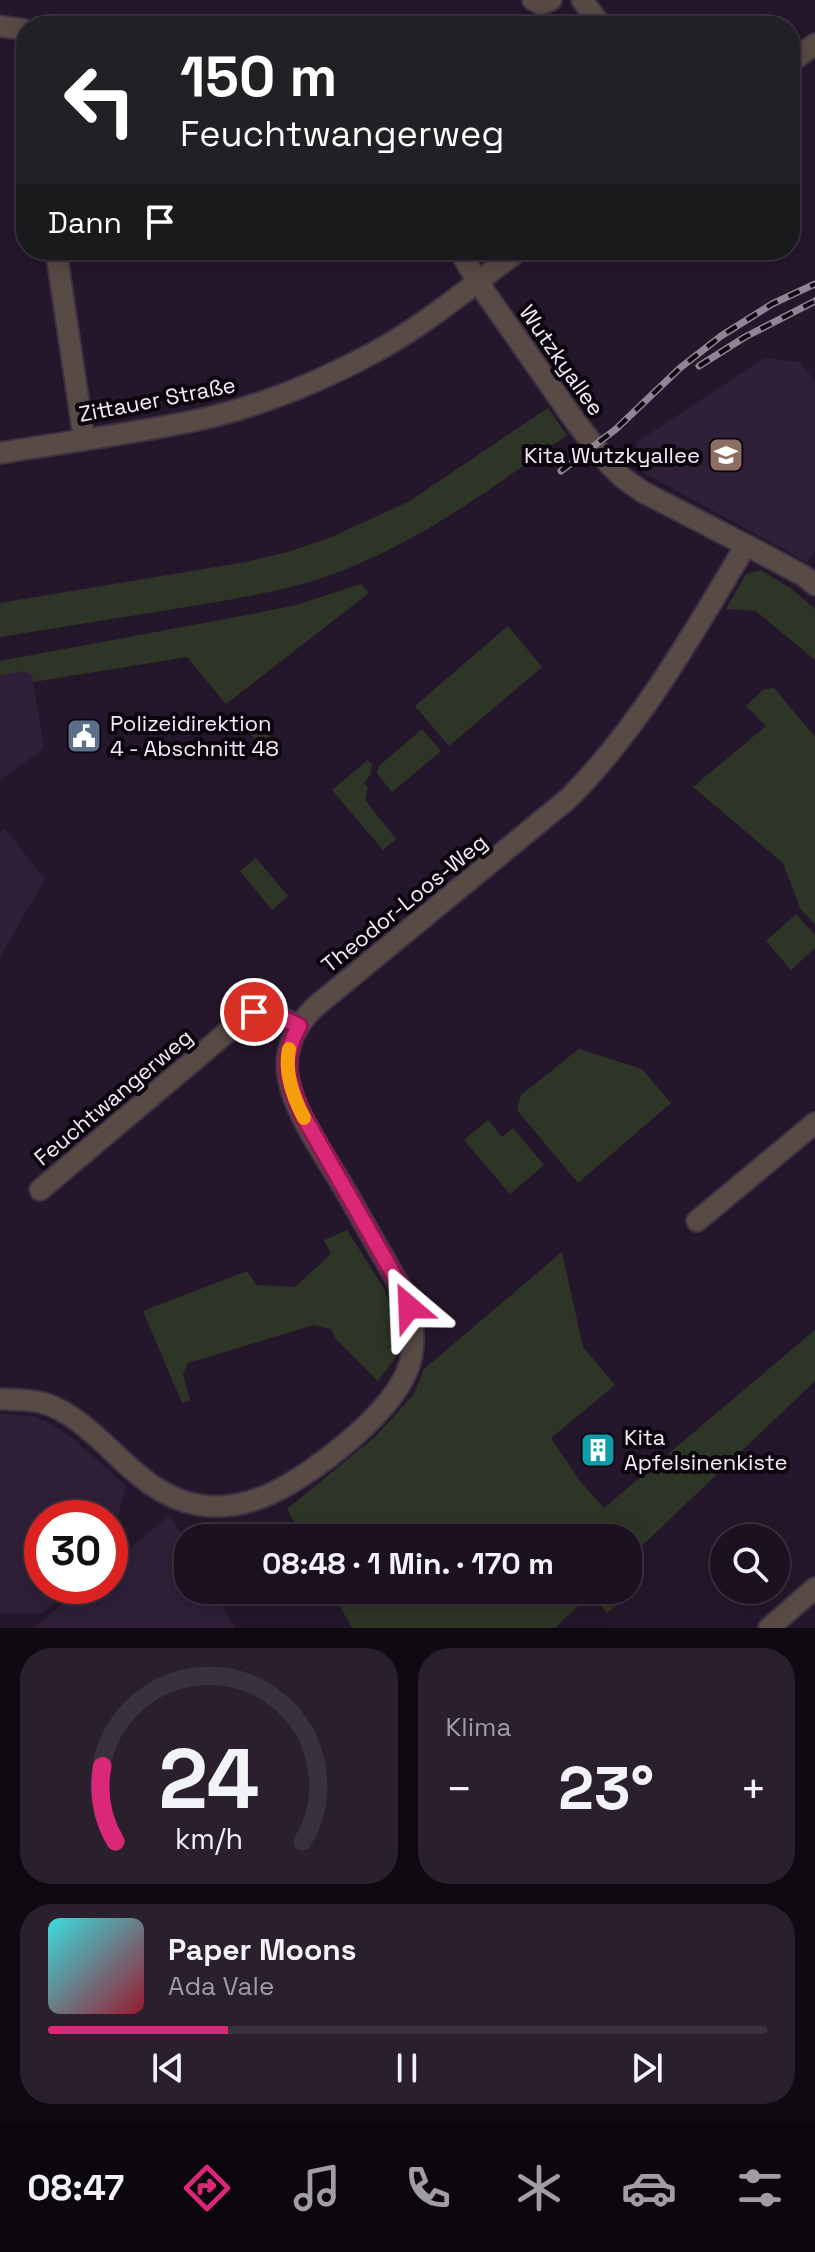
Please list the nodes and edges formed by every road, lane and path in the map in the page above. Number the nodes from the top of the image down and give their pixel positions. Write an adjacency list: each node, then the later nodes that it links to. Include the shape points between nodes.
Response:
1 (582, 0): 2 (street)
2 (594, 16)
3 (57, 260): 7 (street)
4 (465, 260): 6 (street, Wutzkyallee)
5 (506, 260): 6 (street, Zittauer Straße)
6 (477, 281): 7 (street, Zittauer Straße, via 377,351 295,390 214,416); 9 (street, Wutzkyallee, via 575,421 623,478)
7 (84, 439): 8 (street, Zittauer Straße)
8 (0, 453)
9 (746, 545): 10 (street, Wutzkyallee); 11 (street, Theodor-Loos-Weg, via 632,725 590,778 309,1012)
10 (815, 585)
11 (299, 1026): 13 (street, Feuchtwangerweg, via 270,1012 250,1013); 15 (street, Theodor-Loos-Weg, via 288,1053 292,1091 409,1307 414,1330 410,1364 392,1396 313,1468 267,1495 231,1506 187,1502 156,1488 55,1407 35,1400)
12 (815, 1123): 14 (street)
13 (40, 1190)
14 (697, 1221)
15 (0, 1399)
16 (815, 1588): 17 (street)
17 (769, 1628)

